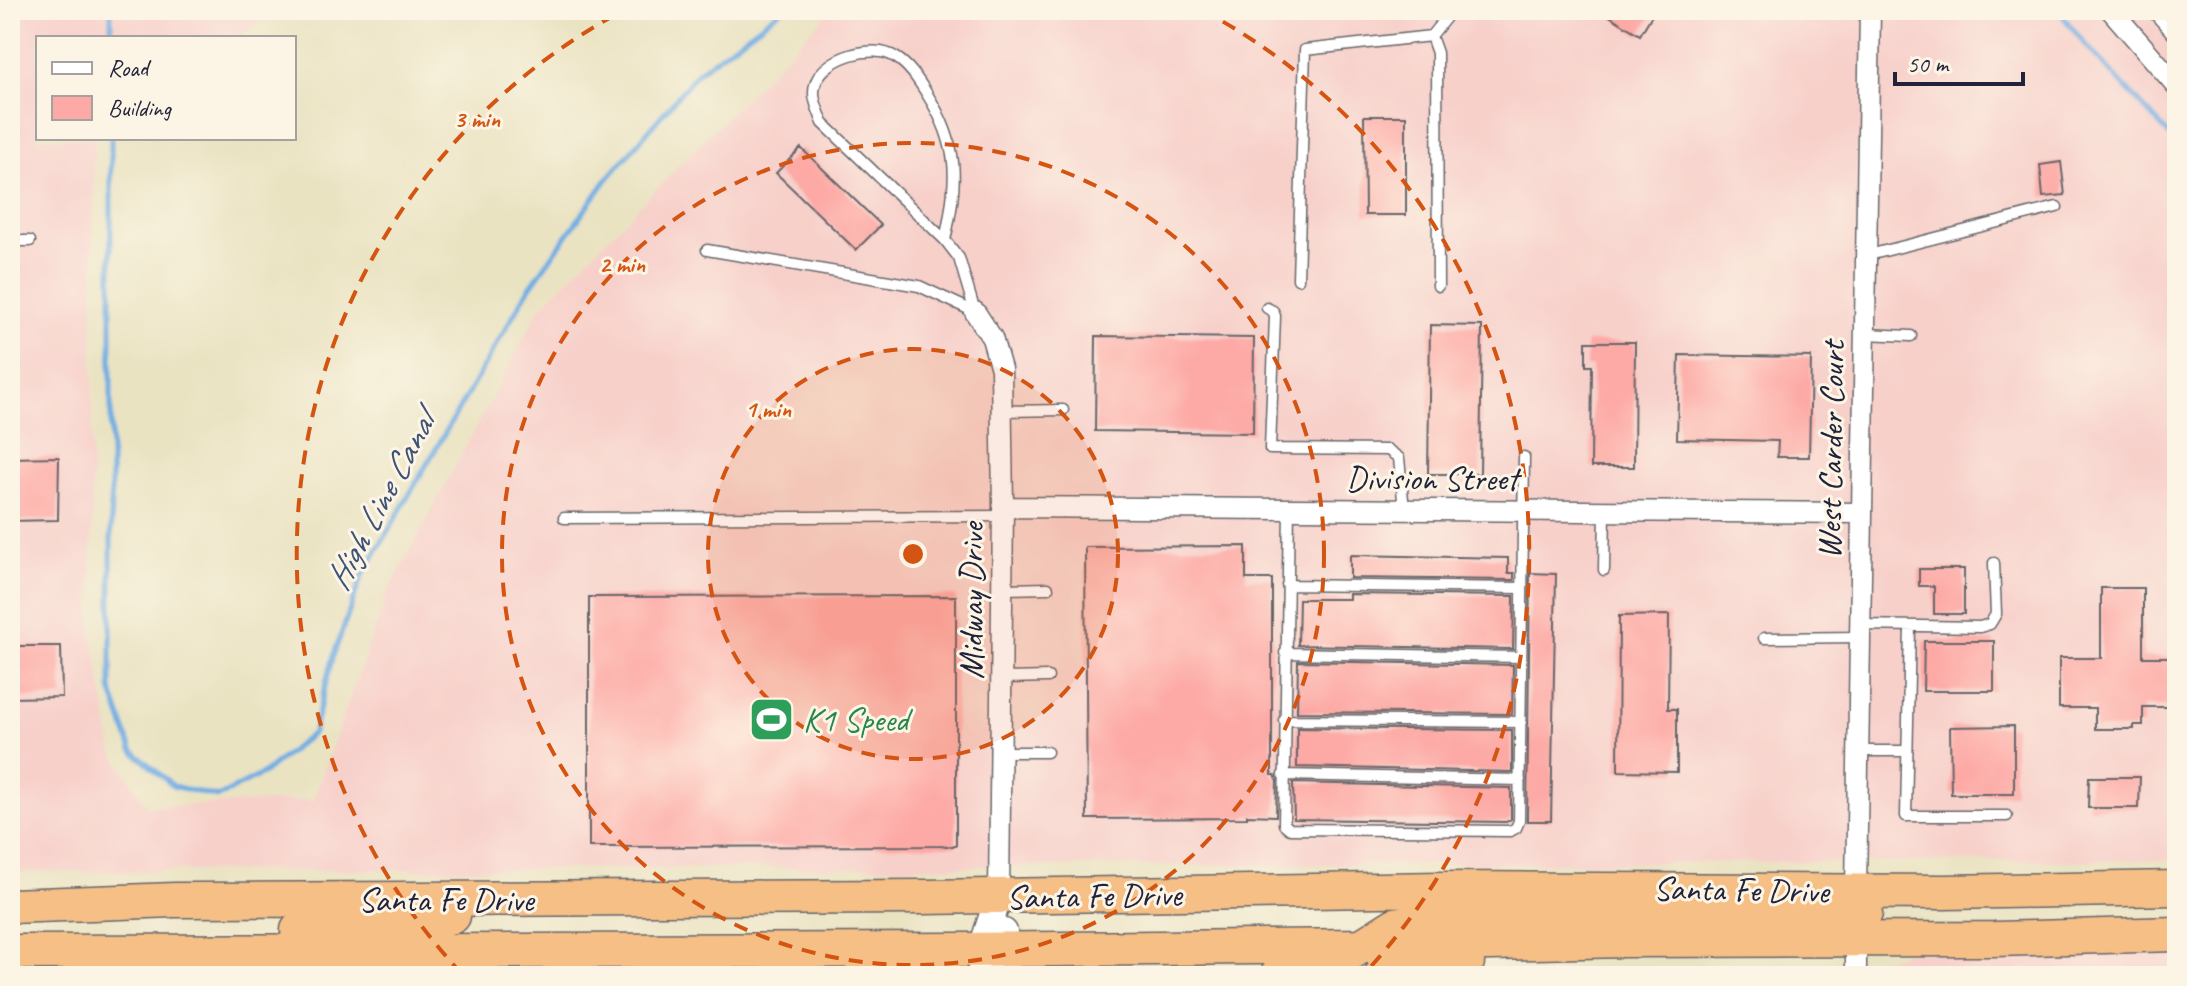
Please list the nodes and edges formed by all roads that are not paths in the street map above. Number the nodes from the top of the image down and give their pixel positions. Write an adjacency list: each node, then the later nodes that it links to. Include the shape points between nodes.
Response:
1 (1452, 10): 5 (lane)
2 (1870, 10): 13 (street, West Carder Court)
3 (2111, 10): 7 (street)
4 (2151, 10): 6 (lane)
5 (1431, 36): 14 (lane, via 1305,50); 15 (lane, via 1437,53)
6 (2177, 39)
7 (2177, 86)
8 (2057, 207): 13 (lane)
9 (945, 240): 9 (lane, via 955,163 942,118 918,78 895,56 874,51 849,55 816,82 814,98 823,123); 17 (lane, via 959,258)
10 (10, 241): 11 (lane)
11 (30, 241)
12 (707, 250): 17 (lane, via 919,286)
13 (1865, 256): 18 (street, West Carder Court)
14 (1298, 279)
15 (1438, 286)
16 (1267, 308): 24 (lane, via 1275,316 1270,449 1388,450 1399,458)
17 (975, 312): 21 (street, Midway Drive, via 992,338 1001,369)
18 (1864, 334): 19 (lane); 28 (street, West Carder Court)
19 (1911, 336)
20 (1063, 410): 21 (lane)
21 (1001, 411): 27 (street, Midway Drive)
22 (1524, 457): 25 (lane)
23 (1289, 509): 24 (street, Division Street); 27 (street, Division Street); 32 (lane)
24 (1404, 510): 25 (street, Division Street)
25 (1523, 511): 26 (street, Division Street); 34 (lane)
26 (1605, 511): 28 (street, Division Street); 31 (lane)
27 (1003, 512): 29 (lane); 35 (street, Midway Drive)
28 (1861, 513): 37 (street, West Carder Court)
29 (564, 518)
30 (1994, 563): 36 (lane, via 1996,614 1990,624)
31 (1604, 570)
32 (1287, 585): 34 (lane); 39 (lane)
33 (1048, 588): 35 (lane)
34 (1522, 588): 40 (lane)
35 (1003, 589): 42 (street, Midway Drive)
36 (1910, 626): 37 (lane); 46 (lane)
37 (1859, 631): 38 (lane); 45 (street, West Carder Court)
38 (1764, 638)
39 (1285, 653): 40 (lane); 43 (lane)
40 (1521, 657): 44 (lane)
41 (1048, 677): 42 (lane)
42 (1002, 678): 47 (street, Midway Drive)
43 (1284, 720): 44 (lane); 49 (lane)
44 (1521, 722): 50 (lane)
45 (1856, 751): 46 (lane); 53 (street, West Carder Court)
46 (1906, 751): 51 (lane, via 1906,816)
47 (1001, 752): 48 (lane); 54 (street, Midway Drive)
48 (1047, 752)
49 (1283, 775): 50 (lane); 50 (lane, via 1282,819 1290,829 1510,831 1519,821)
50 (1520, 780)
51 (2007, 816)
52 (2177, 888): 53 (highway, Santa Fe Drive)
53 (1856, 890): 54 (highway, Santa Fe Drive)
54 (999, 896): 55 (highway, Santa Fe Drive); 65 (street)
55 (523, 898): 57 (highway, Santa Fe Drive); 58 (highway, via 432,921 283,931)
56 (2177, 901): 62 (highway, via 1995,912 1436,918 1395,925)
57 (10, 906)
58 (10, 934)
59 (2177, 934): 60 (highway, Santa Fe Drive)
60 (1856, 939): 61 (highway, Santa Fe Drive); 69 (street)
61 (1503, 943): 62 (highway, Santa Fe Drive); 68 (highway, via 1465,963)
62 (1364, 946): 65 (highway, Santa Fe Drive); 67 (highway, via 1308,971)
63 (511, 950): 64 (highway, Santa Fe Drive); 65 (highway, Santa Fe Drive); 66 (highway, via 590,972 894,970)
64 (10, 952)
65 (994, 963)
66 (918, 976)
67 (1277, 976)
68 (1381, 976)
69 (1856, 976)

